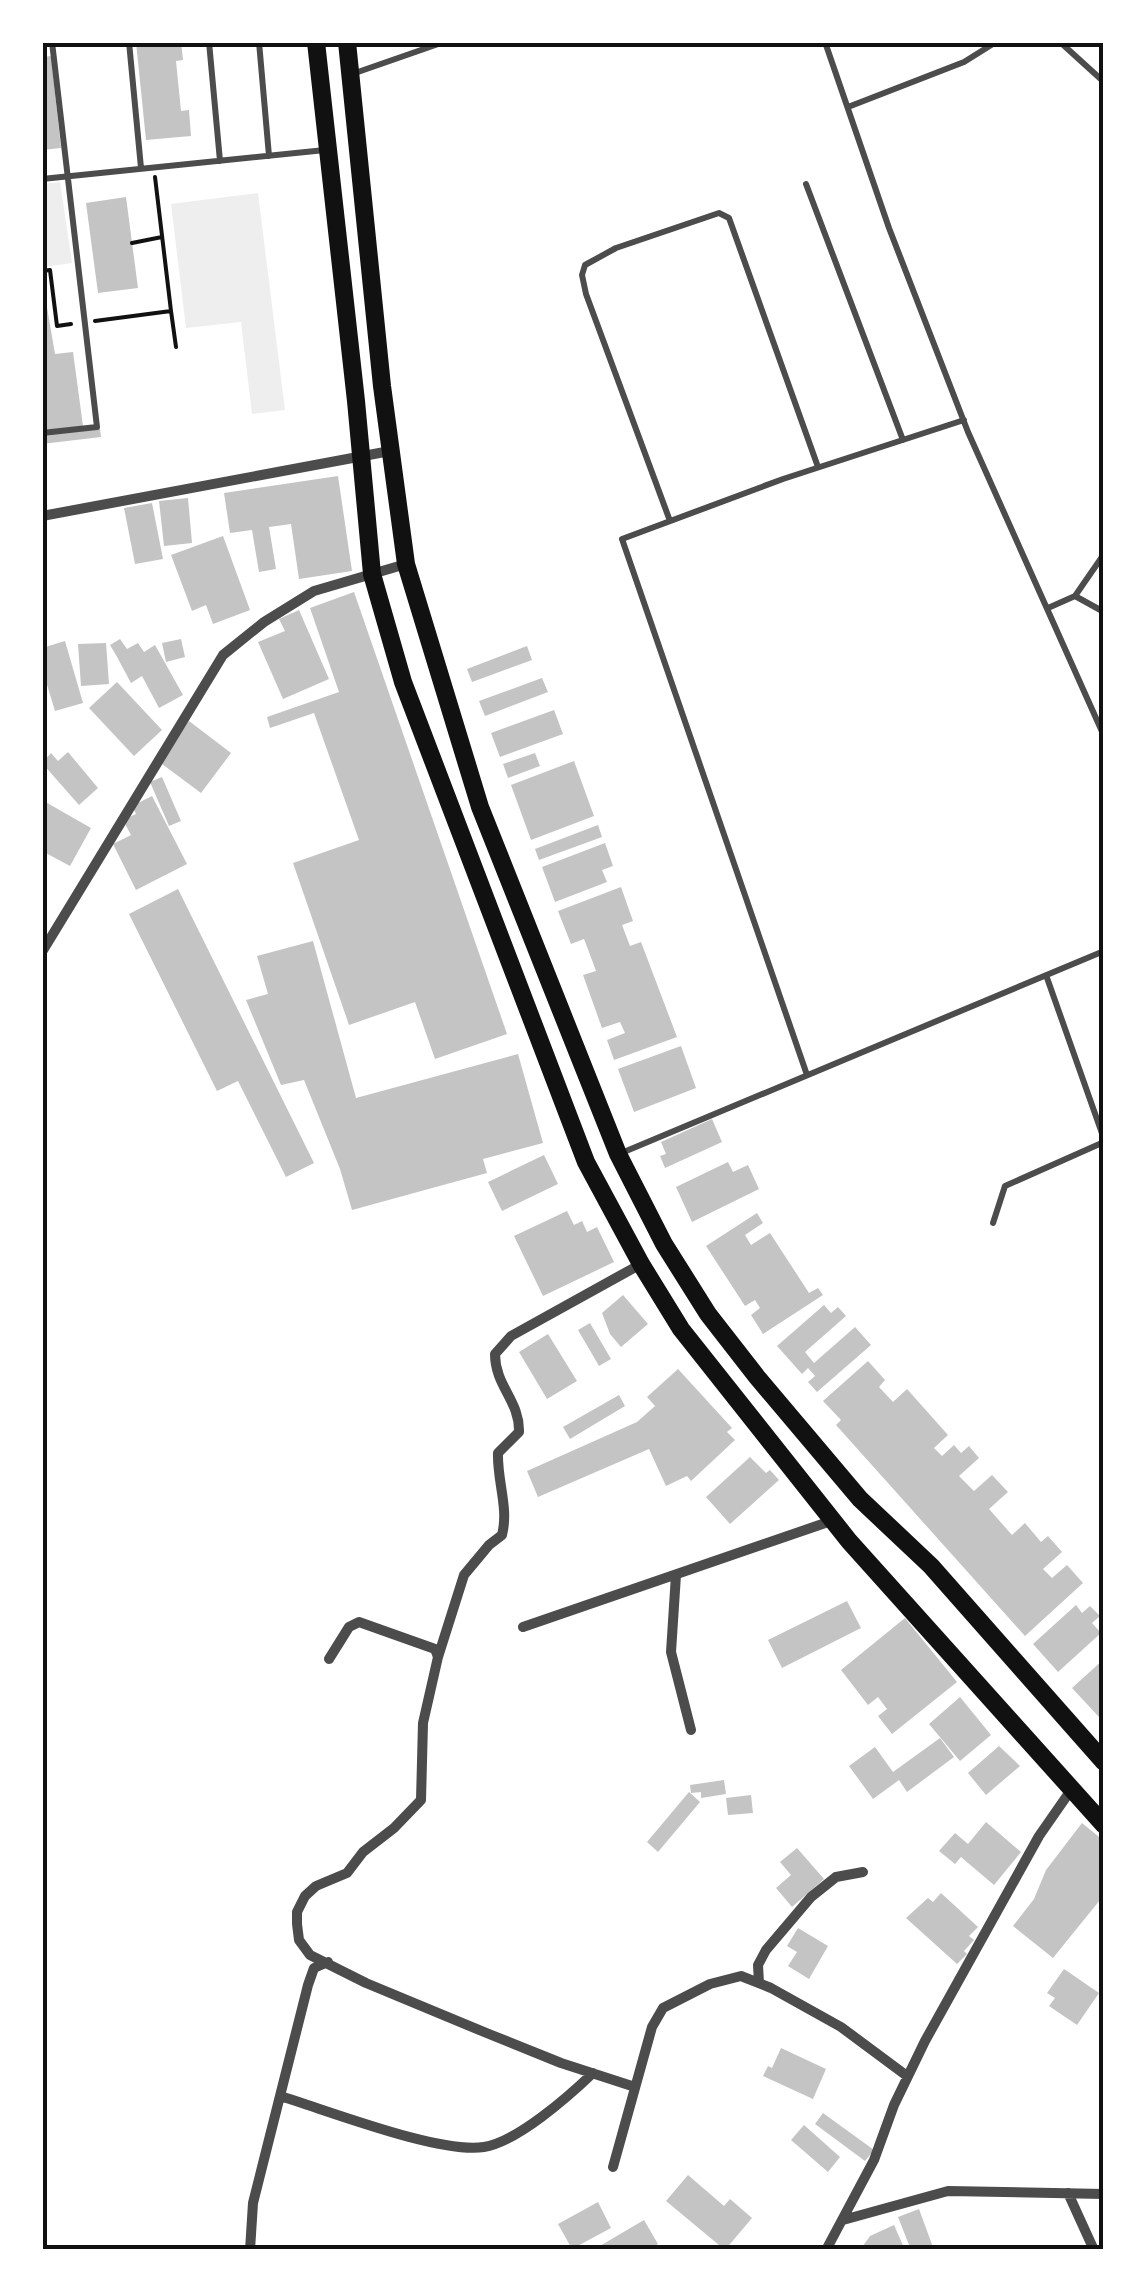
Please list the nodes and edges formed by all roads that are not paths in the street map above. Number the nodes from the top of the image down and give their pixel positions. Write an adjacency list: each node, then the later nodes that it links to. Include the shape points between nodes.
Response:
1 (52, 42): 19 (lane)
2 (129, 42): 18 (lane)
3 (209, 42): 17 (lane)
4 (258, 42): 16 (lane)
5 (316, 42): 15 (main road)
6 (347, 42): 11 (main road)
7 (444, 42): 11 (lane)
8 (825, 42): 13 (lane)
9 (996, 42): 13 (lane, via 964,62)
10 (1060, 42): 12 (lane)
11 (350, 75): 14 (main road)
12 (1104, 82)
13 (848, 107): 22 (lane)
14 (358, 147): 15 (main road); 25 (main road)
15 (326, 150): 16 (lane); 26 (main road)
16 (269, 156): 17 (lane)
17 (220, 160): 18 (lane)
18 (142, 168): 19 (lane)
19 (68, 176): 20 (lane); 23 (lane, via 97,426)
20 (42, 179)
21 (806, 184): 24 (lane)
22 (964, 420): 24 (lane); 34 (lane)
23 (42, 433)
24 (903, 440): 27 (lane)
25 (390, 452): 26 (street); 31 (main road)
26 (359, 458): 28 (street); 32 (main road)
27 (818, 468): 29 (lane); 29 (lane, via 728,218 719,213 616,248 585,264 582,276)
28 (42, 516)
29 (670, 521): 40 (lane, via 622,539)
30 (1104, 554): 33 (lane)
31 (406, 564): 32 (street); 42 (main road, via 480,807)
32 (372, 574): 38 (street, via 314,591 224,655); 44 (main road, via 402,682 586,1162)
33 (1075, 596): 34 (lane); 35 (lane)
34 (1048, 608): 36 (lane)
35 (1104, 612)
36 (1104, 736)
37 (1104, 951): 39 (lane)
38 (42, 952)
39 (1046, 975): 40 (lane); 41 (lane)
40 (807, 1074): 42 (lane)
41 (1104, 1140): 43 (lane, via 1005,1186)
42 (618, 1154): 51 (main road, via 664,1244 757,1376 860,1499 930,1566)
43 (993, 1223)
44 (641, 1264): 45 (main road, via 681,1329); 48 (street, via 511,1336 495,1354 495,1374 520,1416 519,1432 498,1453 506,1518 502,1535 464,1575)
45 (834, 1520): 46 (street); 52 (main road)
46 (676, 1575): 47 (street); 50 (street, via 671,1652)
47 (523, 1627)
48 (438, 1656): 49 (street, via 359,1622); 55 (street, via 423,1723 420,1800 347,1873 305,1896 297,1912 300,1940 310,1955)
49 (329, 1660)
50 (691, 1730)
51 (1104, 1762)
52 (1070, 1790): 53 (main road); 58 (street)
53 (1104, 1825)
54 (863, 1872): 56 (street, via 836,1877 811,1897 758,1965)
55 (328, 1962): 57 (street); 60 (street, via 314,1968)
56 (759, 1983): 58 (street, via 841,2028); 59 (street, via 741,1976 710,1984 663,2008)
57 (593, 2074): 59 (street); 60 (street, via 537,2120 485,2148 438,2144)
58 (907, 2076): 64 (street)
59 (635, 2087): 61 (street)
60 (280, 2096): 65 (street, via 253,2203)
61 (613, 2168)
62 (1068, 2193): 63 (street); 64 (street, via 948,2191); 67 (street)
63 (1104, 2194)
64 (843, 2220): 66 (street)
65 (250, 2250)
66 (826, 2250)
67 (1094, 2250)

